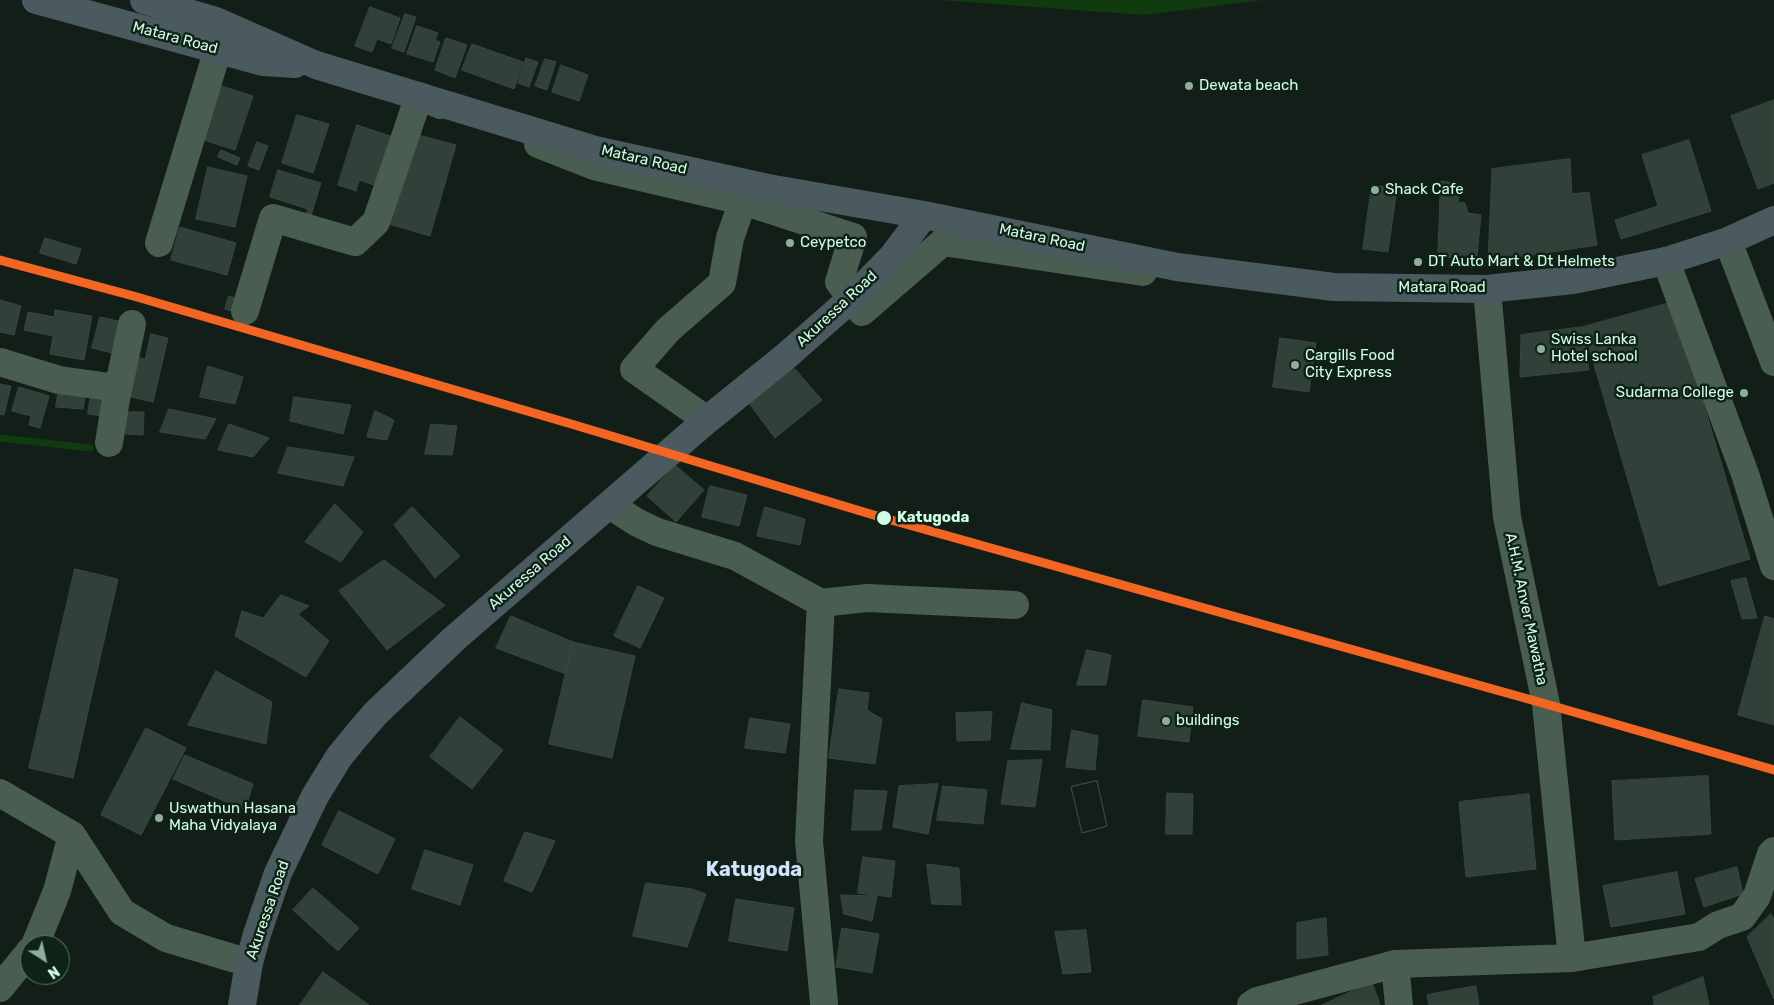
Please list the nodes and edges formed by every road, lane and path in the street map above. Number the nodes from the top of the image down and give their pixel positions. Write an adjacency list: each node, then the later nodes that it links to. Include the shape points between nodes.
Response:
1 (36, 0): 3 (highway, Matara Road)
2 (144, 0): 4 (highway, Matara Road, via 216,21)
3 (218, 49): 4 (highway, Matara Road, via 263,62); 10 (street)
4 (316, 65): 5 (highway, Matara Road)
5 (419, 96): 6 (street, via 594,166); 7 (highway, Matara Road, via 595,150 768,188); 15 (street, via 376,222 355,242 273,218)
6 (743, 201): 14 (street, via 853,237 839,282); 20 (street, via 730,238 722,283 668,330 634,369)
7 (924, 215): 12 (highway, Matara Road); 14 (highway, Akuressa Road, via 893,256)
8 (1774, 220): 9 (highway, Matara Road)
9 (1728, 241): 11 (highway, Matara Road); 18 (street)
10 (159, 243)
11 (1666, 262): 13 (highway, Matara Road, via 1573,280); 23 (street, via 1747,482)
12 (1178, 267): 13 (highway, Matara Road, via 1334,287); 14 (street, via 1169,276 943,242 862,312)
13 (1487, 289): 30 (street, A.H.M. Anver Mawatha, via 1507,517 1546,704)
14 (851, 299): 20 (highway, Akuressa Road)
15 (245, 311)
16 (132, 324): 19 (street)
17 (0, 362): 19 (street, via 58,380)
18 (1774, 362)
19 (118, 388): 21 (street)
20 (707, 420): 22 (highway, Akuressa Road)
21 (109, 443)
22 (610, 505): 24 (street, via 657,532 735,556); 32 (highway, Akuressa Road, via 455,638 376,713 339,757 315,796 278,873)
23 (1774, 566)
24 (821, 603): 25 (street, via 867,598); 35 (street, via 809,842)
25 (1015, 605)
26 (0, 793): 27 (street)
27 (72, 835): 29 (street, via 57,891); 32 (street, via 122,912 166,938)
28 (1774, 851): 30 (street, via 1757,896 1742,917 1718,925 1699,937)
29 (39, 935)
30 (1572, 958): 33 (street)
31 (20, 963): 34 (street)
32 (249, 963): 36 (highway, Akuressa Road)
33 (1395, 964): 37 (street); 38 (street)
34 (0, 988)
35 (826, 1004)
36 (242, 1005)
37 (1251, 1005)
38 (1400, 1005)

